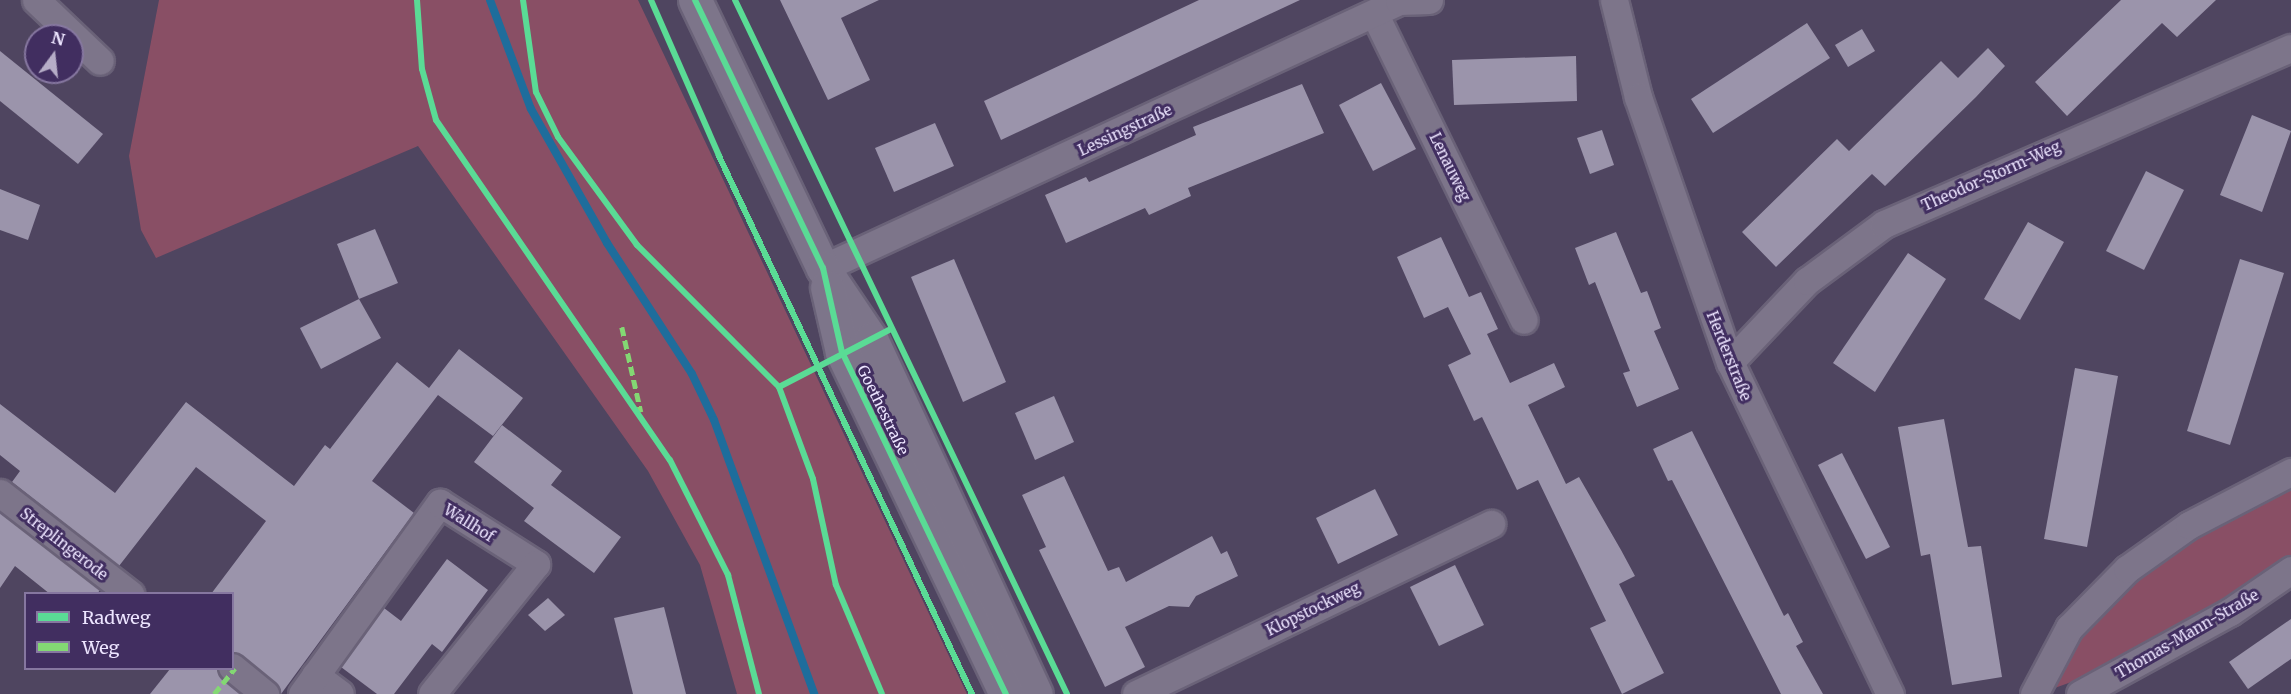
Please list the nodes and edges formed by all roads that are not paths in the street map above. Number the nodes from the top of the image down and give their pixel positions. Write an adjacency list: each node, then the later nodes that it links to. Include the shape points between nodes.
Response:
1 (36, 0): 8 (street)
2 (695, 0): 9 (main road, Goethestraße)
3 (1429, 0): 5 (street, Lessingstraße)
4 (1614, 0): 11 (street, Herderstraße, via 1638,97)
5 (1399, 1): 6 (street, Lessingstraße)
6 (1375, 15): 9 (street, Lessingstraße); 10 (street, Lenauweg)
7 (2291, 48): 11 (street, Theodor-Storm-Weg, via 1884,224 1806,281)
8 (100, 61)
9 (823, 268): 22 (main road, Goethestraße, via 842,352); 23 (main road, Goethestraße, via 871,339)
10 (1524, 320)
11 (1730, 362): 25 (street, Herderstraße)
12 (2291, 472): 26 (street, via 2189,525 2127,569 2069,628)
13 (0, 493): 16 (street, Streplingerode)
14 (1491, 524): 24 (street, Klopstockweg)
15 (2291, 570): 27 (street, Thomas-Mann-Straße, via 2229,612)
16 (127, 592)
17 (234, 669): 19 (street)
18 (309, 685): 20 (street, Wallhof); 21 (street, Wallhof, via 440,503 536,564)
19 (265, 694)
20 (340, 694)
21 (432, 694)
22 (1006, 694)
23 (1036, 694)
24 (1136, 694)
25 (1890, 694)
26 (2034, 694)
27 (2080, 694)

